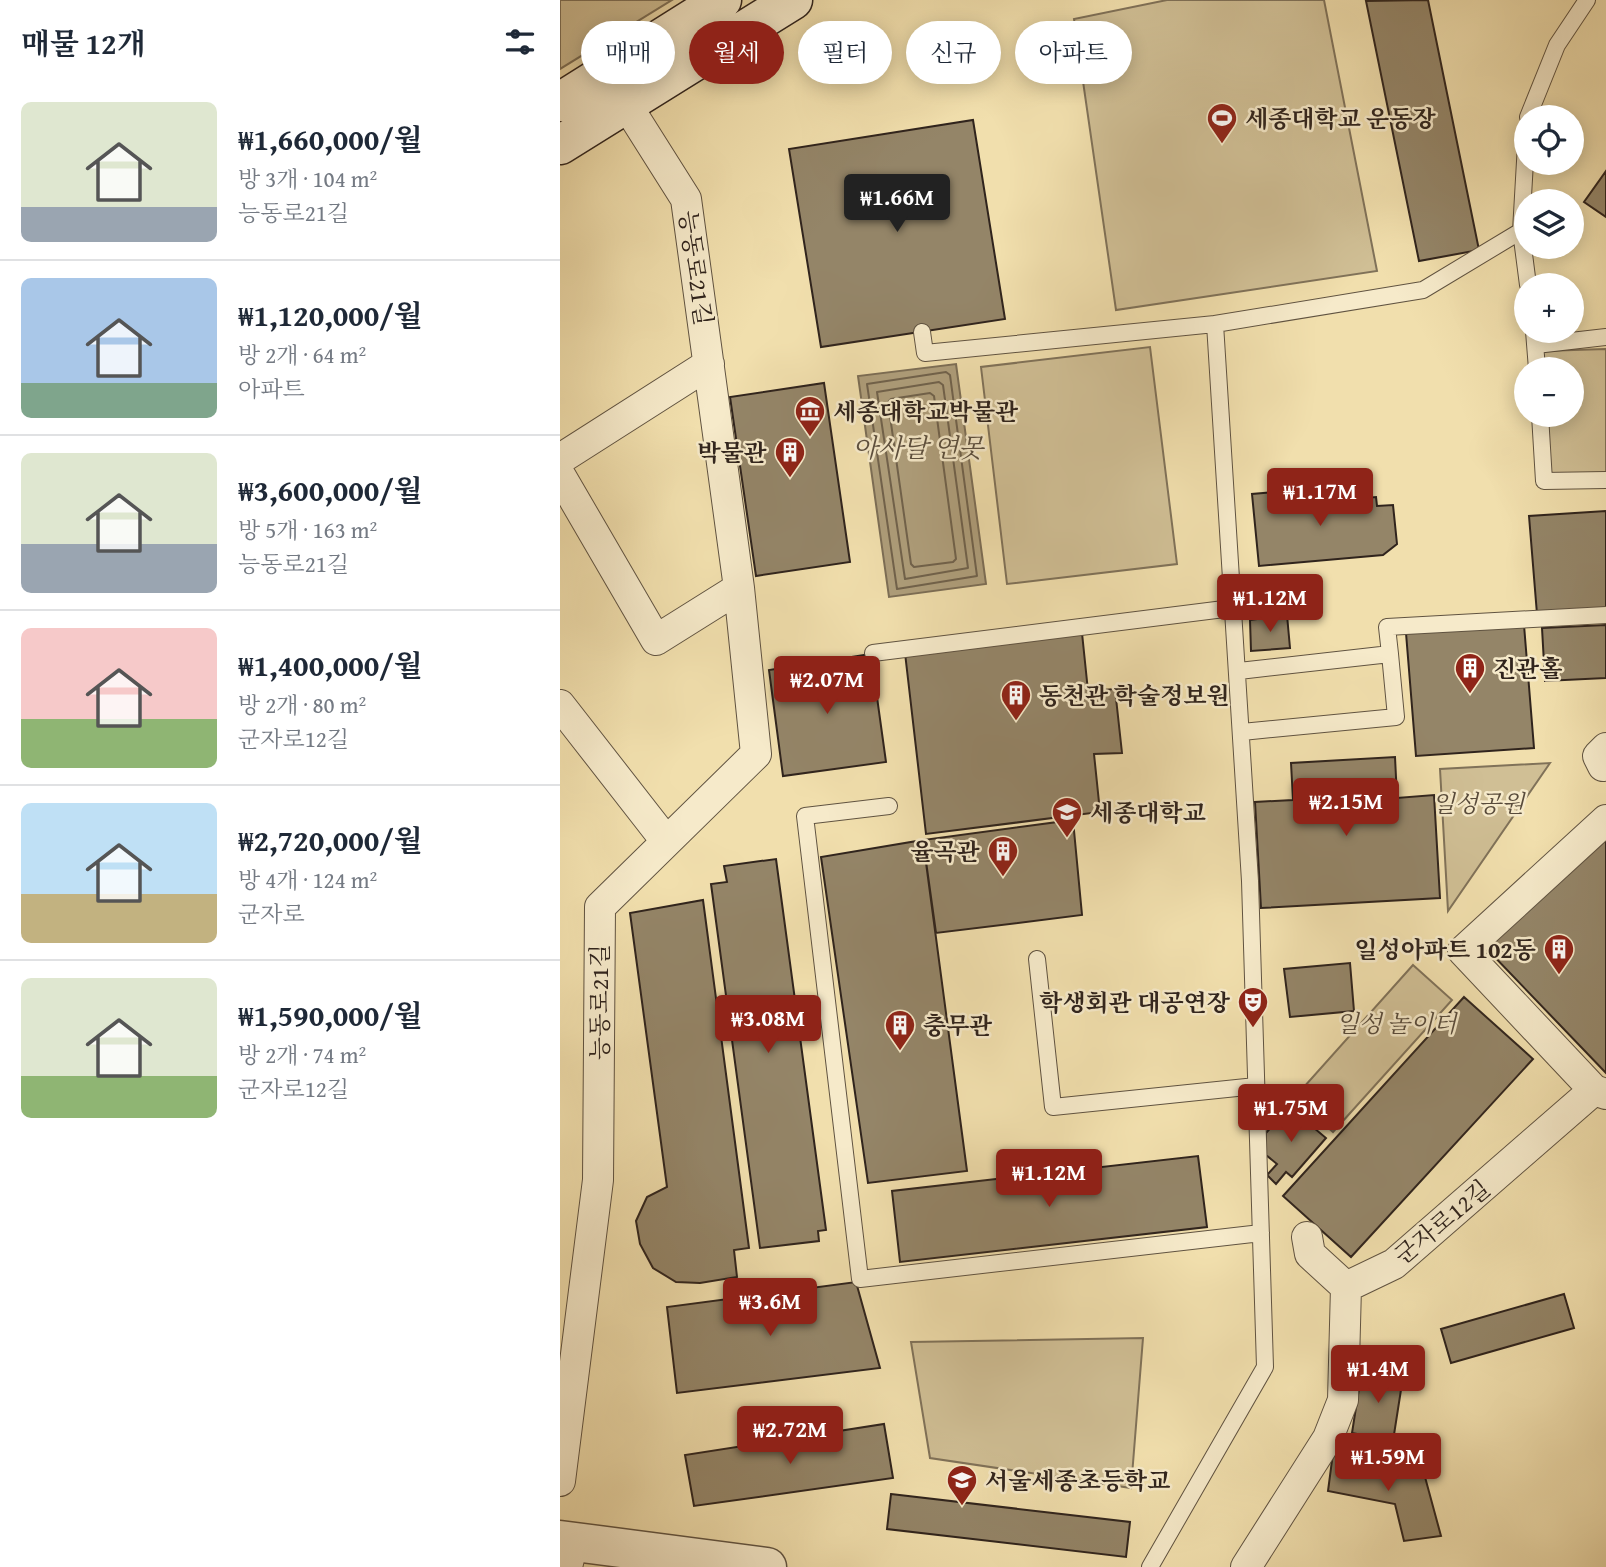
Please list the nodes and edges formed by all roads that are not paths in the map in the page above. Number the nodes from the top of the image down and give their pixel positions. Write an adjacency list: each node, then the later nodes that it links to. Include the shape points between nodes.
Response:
1 (722, 0): 4 (main road)
2 (793, 0): 5 (main road)
3 (1587, 0): 6 (lane, via 1557,45)
4 (560, 102)
5 (626, 104): 7 (main road); 13 (street, 능동로21길, via 686,200)
6 (1533, 105)
7 (560, 145)
8 (1514, 235): 9 (lane, via 1423,290)
9 (1215, 324): 10 (lane, via 925,354); 19 (lane)
10 (922, 332)
11 (1584, 337): 12 (lane)
12 (1606, 337)
13 (709, 364): 15 (street); 18 (street, 능동로21길)
14 (1541, 427): 17 (lane, via 1544,481)
15 (560, 459)
16 (560, 475): 18 (street, via 656,640)
17 (1606, 480)
18 (738, 588): 28 (street, 능동로21길, via 756,754)
19 (1232, 608): 21 (lane); 23 (lane)
20 (1606, 615): 22 (lane, via 1387,627)
21 (873, 653)
22 (1390, 654): 23 (lane); 25 (lane, via 1396,717)
23 (1239, 671): 25 (lane)
24 (560, 705): 28 (street)
25 (1242, 732): 30 (lane)
26 (889, 806): 32 (lane, via 805,816 860,1279)
27 (1606, 820): 31 (street, via 1463,951)
28 (666, 841): 35 (street, 능동로21길, via 600,907 598,1180)
29 (1037, 959): 30 (lane, via 1054,1107)
30 (1256, 1086): 32 (lane)
31 (1600, 1092): 34 (street, 군자로12길, via 1394,1264)
32 (1261, 1233): 40 (lane, via 1265,1367)
33 (1307, 1237): 34 (street, via 1310,1254)
34 (1346, 1287): 41 (street, via 1343,1400 1328,1438)
35 (570, 1326): 36 (street, 능동로21길)
36 (560, 1481)
37 (567, 1550): 38 (main road)
38 (670, 1561): 39 (main road)
39 (767, 1567)
40 (1150, 1567)
41 (1246, 1567)

